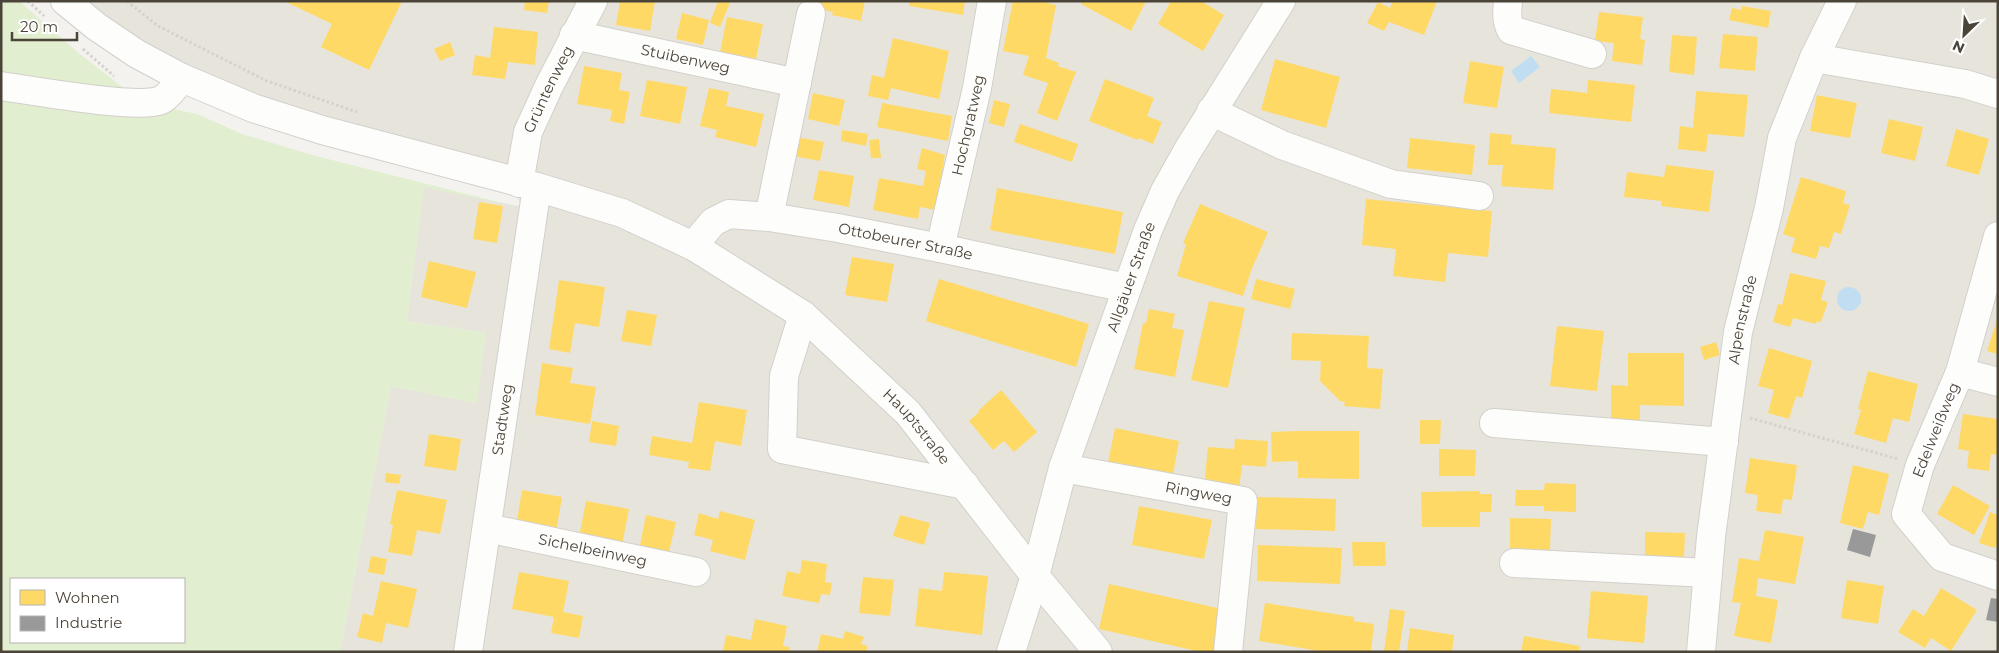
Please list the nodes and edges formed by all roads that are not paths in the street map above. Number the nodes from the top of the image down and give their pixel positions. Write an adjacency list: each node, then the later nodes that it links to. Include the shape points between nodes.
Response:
1 (65, 1): 11 (street, Hauptstraße, via 137,54)
2 (593, 1): 8 (street, Grüntenweg)
3 (992, 1): 21 (street, Hochgratweg, via 977,88)
4 (1281, 1): 15 (street, Allgäuer Straße)
5 (1508, 1): 9 (street, via 1506,15 1511,30)
6 (1842, 1): 10 (street, Alpenstraße)
7 (811, 14): 12 (street)
8 (574, 35): 12 (street, Stuibenweg); 16 (street, Grüntenweg, via 528,132)
9 (1592, 54)
10 (1814, 58): 14 (street, via 1965,84); 27 (street, Alpenstraße, via 1782,138 1769,208 1738,332)
11 (182, 78): 13 (street, via 162,100 147,104); 16 (street, Hauptstraße, via 253,108 322,130)
12 (797, 83): 18 (street)
13 (1, 86)
14 (1998, 94)
15 (1211, 111): 17 (street, via 1282,145 1391,184); 22 (street, Allgäuer Straße, via 1165,191)
16 (528, 185): 20 (street, Hauptstraße, via 622,213); 30 (street, Stadtweg)
17 (1479, 196)
18 (770, 217): 20 (street, Ottobeurer Straße, via 729,214 713,222); 21 (street, Ottobeurer Straße)
19 (1998, 236): 24 (street, Edelweißweg)
20 (693, 246): 23 (street, Hauptstraße)
21 (940, 248): 22 (street, Ottobeurer Straße)
22 (1126, 288): 28 (street, Allgäuer Straße)
23 (803, 315): 29 (street, Hauptstraße, via 908,413); 29 (street, via 784,376 782,449)
24 (1960, 372): 25 (street); 35 (street, Edelweißweg, via 1920,465 1906,514 1942,557)
25 (1998, 382)
26 (1494, 422): 27 (street)
27 (1724, 442): 33 (street, Alpenstraße)
28 (1063, 468): 34 (street, Allgäuer Straße); 39 (street, Ringweg, via 1243,501)
29 (965, 485): 34 (street, Hauptstraße)
30 (487, 528): 32 (street, Sichelbeinweg); 36 (street, Stadtweg)
31 (1514, 563): 33 (street)
32 (696, 572)
33 (1708, 573): 40 (street, Alpenstraße)
34 (1035, 576): 37 (street, Allgäuer Straße); 38 (street, Hauptstraße)
35 (1998, 576)
36 (468, 652)
37 (1011, 652)
38 (1098, 652)
39 (1228, 652)
40 (1702, 652)

